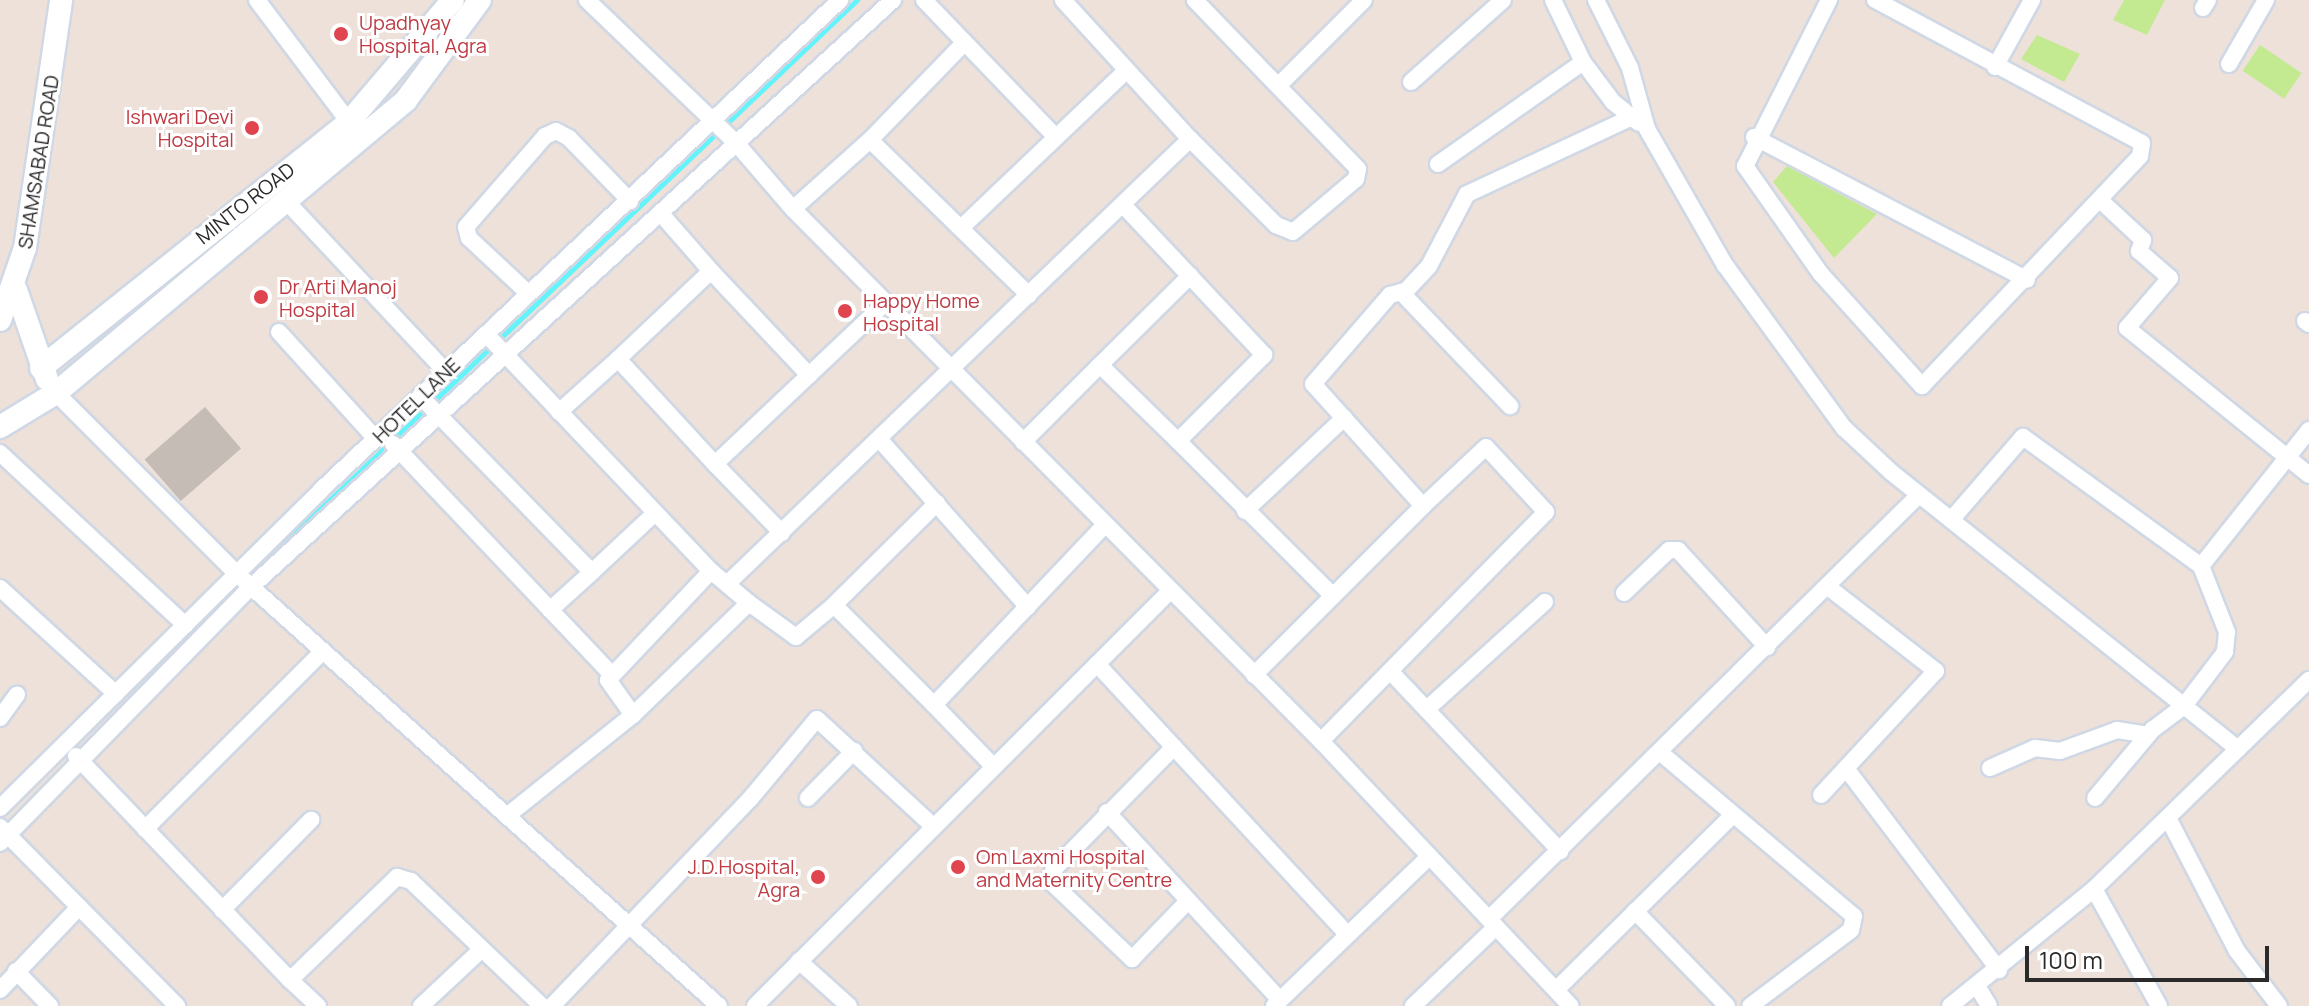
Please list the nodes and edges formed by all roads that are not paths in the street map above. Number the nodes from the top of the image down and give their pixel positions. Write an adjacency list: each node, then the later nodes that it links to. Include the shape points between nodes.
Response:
1 (61, 0): 46 (street, SHAMSABAD ROAD)
2 (257, 0): 28 (street)
3 (453, 0): 28 (street, MINTO ROAD)
4 (480, 0): 38 (street, MINTO ROAD, via 406,100)
5 (587, 0): 27 (street)
6 (840, 0): 27 (street, HOTEL LANE)
7 (893, 0): 34 (street)
8 (924, 0): 19 (street)
9 (1063, 0): 23 (street)
10 (1364, 0): 25 (street)
11 (1503, 0): 24 (street)
12 (1553, 0): 20 (street)
13 (1596, 0): 29 (street, via 1630,68)
14 (1829, 0): 31 (street)
15 (1875, 0): 22 (street)
16 (2032, 0): 22 (street)
17 (2266, 0): 21 (street)
18 (1206, 4): 25 (street)
19 (965, 42): 30 (street); 33 (street)
20 (1583, 62): 26 (street); 35 (street)
21 (2229, 64)
22 (1995, 67): 36 (street, via 2139,138 2140,156)
23 (1125, 72): 30 (street); 32 (street)
24 (1411, 82)
25 (1279, 85): 32 (street, via 1358,169 1356,179 1297,230 1276,225)
26 (1632, 117): 29 (street); 48 (street, via 1467,194 1429,266)
27 (713, 121): 34 (street); 37 (street, HOTEL LANE)
28 (349, 122): 57 (street, MINTO ROAD)
29 (1647, 129): 78 (street, via 1765,324 1844,428)
30 (1054, 135): 42 (street)
31 (1754, 137): 45 (street); 45 (street, via 1746,169 1821,274 1915,383 1930,383)
32 (1190, 139): 39 (street)
33 (870, 140): 40 (street); 42 (street)
34 (737, 144): 40 (street); 41 (street)
35 (1438, 164)
36 (2100, 200): 45 (street); 75 (street, via 2143,240 2139,251 2170,278 2127,328)
37 (630, 201): 47 (street, HOTEL LANE); 47 (street, via 569,138 556,131 545,136 466,227 469,238)
38 (287, 202): 58 (street); 61 (street, MINTO ROAD)
39 (1123, 205): 44 (street); 49 (street)
40 (793, 209): 50 (street)
41 (663, 216): 43 (street); 54 (street)
42 (962, 227): 49 (street)
43 (711, 271): 55 (street); 60 (street)
44 (1190, 276): 56 (street); 71 (street, via 1264,355)
45 (2027, 280)
46 (16, 290): 51 (street, SHAMSABAD ROAD); 57 (street)
47 (528, 293): 53 (street, HOTEL LANE)
48 (1403, 294): 63 (street); 66 (street, via 1390,295 1313,381)
49 (1029, 295): 59 (street)
50 (885, 303): 59 (street); 60 (street)
51 (0, 320)
52 (279, 332): 69 (street)
53 (486, 334): 54 (street); 58 (street, HOTEL LANE)
54 (505, 355): 64 (street); 65 (street)
55 (618, 359): 64 (street); 76 (street)
56 (1100, 365): 71 (street); 72 (street)
57 (41, 368): 61 (street)
58 (446, 372): 62 (street, HOTEL LANE)
59 (953, 372): 70 (street); 72 (street)
60 (809, 375): 76 (street)
61 (56, 393): 67 (street, MINTO ROAD); 89 (street)
62 (420, 396): 65 (street); 69 (street, HOTEL LANE)
63 (1510, 406)
64 (559, 412): 82 (street)
65 (438, 415): 73 (street); 88 (street)
66 (1344, 418): 80 (street); 81 (street)
67 (0, 427)
68 (2309, 430): 75 (street)
69 (379, 436): 73 (street); 89 (street, HOTEL LANE)
70 (880, 440): 79 (street); 85 (street)
71 (1178, 441): 81 (street)
72 (1023, 442): 84 (street)
73 (398, 449): 89 (street); 100 (street)
74 (0, 453): 101 (street)
75 (2288, 458): 77 (street); 86 (street)
76 (715, 464): 85 (street)
77 (2309, 475)
78 (1919, 495): 83 (street); 91 (street)
79 (937, 503): 98 (street); 99 (street)
80 (1423, 506): 95 (street); 105 (street, via 1486,447 1546,512)
81 (1245, 511): 95 (street)
82 (655, 513): 87 (street); 88 (street)
83 (1951, 520): 86 (street, via 2023,437); 112 (street)
84 (1104, 526): 93 (street); 99 (street)
85 (782, 533): 90 (street)
86 (2201, 566): 112 (street, via 2228,642)
87 (711, 571): 90 (street); 106 (street)
88 (592, 572): 100 (street)
89 (245, 582): 101 (street, HOTEL LANE); 103 (street); 121 (street)
90 (727, 584): 97 (street)
91 (1827, 586): 102 (street); 125 (street, via 1936,671)
92 (0, 588): 109 (street)
93 (1169, 592): 104 (street); 107 (street)
94 (1624, 593): 102 (street, via 1669,550 1678,550)
95 (1331, 594): 107 (street)
96 (1545, 602): 113 (street)
97 (749, 603): 98 (street, via 796,637); 114 (street)
98 (834, 605): 111 (street)
99 (1028, 607): 111 (street)
100 (550, 610): 106 (street)
101 (185, 625): 109 (street, HOTEL LANE)
102 (1767, 647): 122 (street)
103 (323, 651): 131 (street); 136 (street)
104 (1097, 664): 118 (street); 123 (street)
105 (1390, 671): 113 (street); 117 (street)
106 (612, 675): 114 (street, via 608,687)
107 (1254, 675): 117 (street)
108 (2306, 689): 119 (street)
109 (116, 694): 121 (street, HOTEL LANE)
110 (17, 695): 115 (street)
111 (934, 705): 123 (street)
112 (2184, 706): 116 (street); 119 (street)
113 (1428, 708): 138 (street)
114 (633, 715): 131 (street)
115 (0, 718)
116 (2147, 735): 124 (street, via 2117,730 2065,750 2035,748); 128 (street)
117 (1321, 741): 139 (street)
118 (1174, 747): 130 (street); 147 (street)
119 (2238, 749): 133 (street)
120 (854, 751): 127 (street); 135 (street); 145 (street, via 821,721 812,722 750,799)
121 (73, 754): 129 (street, HOTEL LANE); 136 (street); 137 (street)
122 (1662, 754): 132 (street); 138 (street)
123 (994, 767): 135 (street)
124 (1990, 768)
125 (1848, 771): 126 (street); 150 (street)
126 (1821, 795)
127 (808, 798)
128 (2095, 798)
129 (0, 808)
130 (1107, 812): 141 (street); 141 (street, via 1054,869 1052,887 1132,959)
131 (508, 815): 145 (street)
132 (1732, 816): 144 (street); 169 (street, via 1856,921)
133 (2168, 818): 140 (street); 173 (street, via 2237,951)
134 (311, 820): 143 (street)
135 (934, 827): 149 (street)
136 (145, 829): 143 (street)
137 (3, 835): 142 (street)
138 (1560, 851): 146 (street)
139 (1428, 858): 146 (street); 147 (street)
140 (2094, 889): 150 (street); 172 (street)
141 (1188, 901): 156 (street)
142 (79, 907): 151 (street); 158 (street)
143 (222, 910): 152 (street)
144 (1635, 911): 155 (street); 168 (street)
145 (629, 923): 162 (street); 163 (street)
146 (1492, 923): 155 (street); 166 (street)
147 (1348, 935): 156 (street)
148 (482, 949): 152 (street, via 411,881 397,877); 160 (street); 161 (street)
149 (799, 961): 164 (street); 165 (street)
150 (1999, 970): 153 (street)
151 (16, 971): 154 (street); 157 (street)
152 (290, 980): 159 (street)
153 (1977, 986): 170 (street); 171 (street)
154 (0, 990)
155 (1556, 990): 167 (street)
156 (1277, 1003)
157 (50, 1006)
158 (177, 1006)
159 (318, 1006)
160 (421, 1006)
161 (542, 1006)
162 (552, 1006)
163 (719, 1006)
164 (755, 1006)
165 (849, 1006)
166 (1413, 1006)
167 (1571, 1006)
168 (1727, 1006)
169 (1750, 1006)
170 (1950, 1006)
171 (1989, 1006)
172 (2159, 1006)
173 (2279, 1006)

